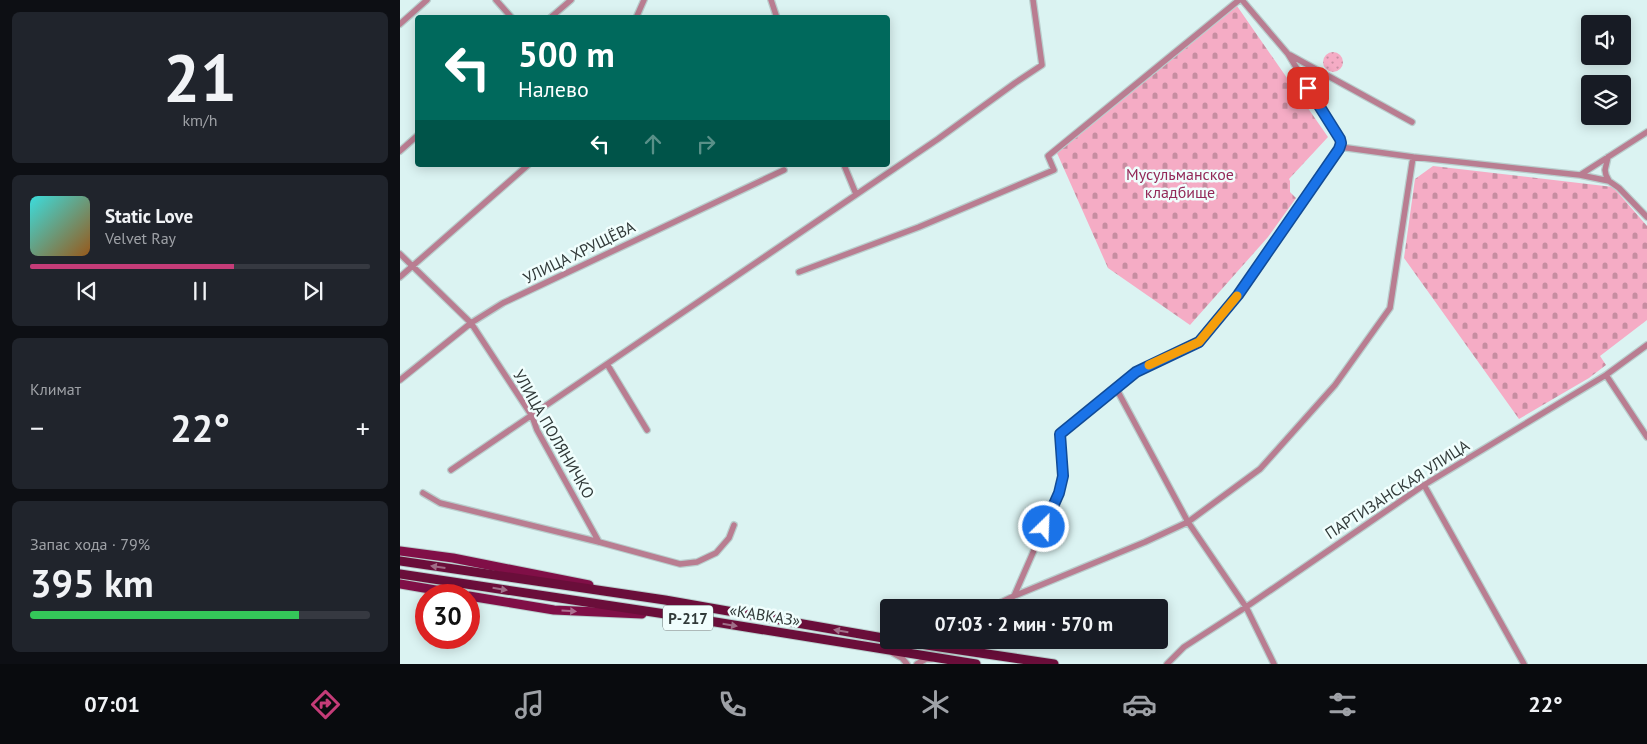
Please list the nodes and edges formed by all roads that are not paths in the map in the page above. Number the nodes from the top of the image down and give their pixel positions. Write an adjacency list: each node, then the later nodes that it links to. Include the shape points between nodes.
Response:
1 (427, 0): 12 (street)
2 (496, 0): 8 (street)
3 (571, 0): 9 (street)
4 (644, 0): 10 (street)
5 (771, 0): 11 (street)
6 (1033, 0): 26 (street, via 1042,65)
7 (1240, 0): 13 (street); 30 (street, via 1048,156 1054,170 919,227)
8 (509, 15)
9 (554, 15)
10 (637, 15)
11 (776, 15)
12 (400, 24)
13 (1288, 54): 14 (street); 17 (street, via 1340,139)
14 (1412, 122)
15 (1647, 132): 20 (street)
16 (415, 138): 18 (street)
17 (1340, 147): 19 (street); 37 (street, via 1238,295 1199,342 1136,372)
18 (400, 151)
19 (1413, 157): 24 (street); 44 (street, via 1390,308 1335,385 1260,469)
20 (1608, 157): 24 (street); 25 (street, via 1605,170)
21 (526, 167): 29 (street)
22 (845, 167): 26 (street)
23 (784, 170): 32 (street, УЛИЦА ХРУЩЁВА, via 504,303)
24 (1580, 176): 25 (street)
25 (1610, 181): 27 (street)
26 (856, 194): 34 (street)
27 (1647, 217)
28 (400, 254): 29 (street, УЛИЦА ПОЛЯНИЧКО)
29 (412, 266): 31 (street); 32 (street, УЛИЦА ПОЛЯНИЧКО)
30 (799, 272)
31 (400, 277)
32 (471, 323): 36 (street, УЛИЦА ХРУЩЁВА); 38 (street, УЛИЦА ПОЛЯНИЧКО)
33 (1647, 345): 35 (street, ПАРТИЗАНСКАЯ УЛИЦА)
34 (607, 364): 38 (street); 39 (street)
35 (1606, 375): 40 (street); 42 (street, ПАРТИЗАНСКАЯ УЛИЦА)
36 (400, 380)
37 (1116, 388): 44 (street); 52 (street, via 1060,434 1063,476 1059,493)
38 (532, 416): 41 (street); 46 (street, УЛИЦА ПОЛЯНИЧКО)
39 (647, 430)
40 (1647, 437)
41 (451, 470)
42 (1424, 485): 56 (street, ПАРТИЗАНСКАЯ УЛИЦА); 68 (street)
43 (423, 493): 46 (street, via 440,503)
44 (1188, 522): 52 (street); 56 (street)
45 (734, 525): 46 (street, via 729,538 716,553 697,562 680,564)
46 (599, 542)
47 (400, 551): 55 (main road, Р-217, via 453,558)
48 (400, 561): 55 (highway, «КАВКАЗ» / Р-217, one-way to 48)
49 (400, 574): 57 (highway, «КАВКАЗ» / Р-217, one-way to 57)
50 (400, 584): 51 (main road, Р-217)
51 (415, 586)
52 (1014, 596): 54 (street)
53 (480, 597): 57 (main road, Р-217, one-way to 57, via 554,610)
54 (1008, 599)
55 (665, 600): 58 (highway, «КАВКАЗ» / Р-217, one-way to 55)
56 (1246, 607): 62 (street, ПАРТИЗАНСКАЯ УЛИЦА, via 1184,646); 67 (street)
57 (672, 615): 60 (highway, «КАВКАЗ» / Р-217, one-way to 60)
58 (880, 637)
59 (970, 649): 66 (highway)
60 (886, 650): 61 (highway, «КАВКАЗ» / Р-217); 63 (street)
61 (938, 658): 64 (street); 65 (highway, «КАВКАЗ» / Р-217)
62 (1170, 662)
63 (907, 664)
64 (917, 664)
65 (976, 664)
66 (1054, 664)
67 (1274, 664)
68 (1524, 664)

